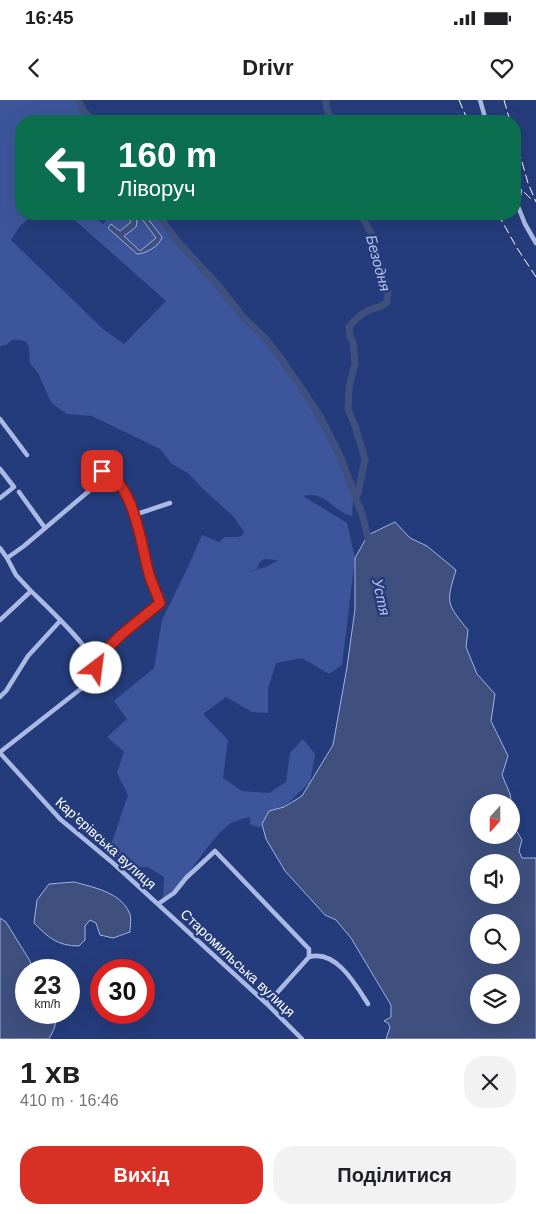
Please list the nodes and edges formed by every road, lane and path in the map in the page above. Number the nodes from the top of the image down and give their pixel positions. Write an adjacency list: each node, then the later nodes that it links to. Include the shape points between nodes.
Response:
1 (480, 100): 2 (street)
2 (484, 115)
3 (521, 214): 4 (street)
4 (536, 243)
5 (0, 419): 6 (street)
6 (27, 455)
7 (0, 469): 11 (street, via 14,487)
8 (102, 471): 9 (street)
9 (109, 474): 13 (street, via 126,492); 14 (street)
10 (19, 492): 14 (street)
11 (0, 498)
12 (170, 503): 13 (street)
13 (134, 516): 20 (street, via 160,603)
14 (45, 528): 16 (street)
15 (0, 548): 16 (street)
16 (7, 558): 17 (street, via 16,575)
17 (30, 590): 18 (street); 19 (street)
18 (0, 620)
19 (60, 621): 20 (street, via 85,646); 21 (street, via 28,656)
20 (94, 662): 22 (street, via 96,668 87,684)
21 (0, 697)
22 (0, 752): 23 (street, Кар'єрівська вулиця, via 60,819)
23 (158, 904): 24 (street, via 174,893 216,851 310,949); 25 (street, Старомильська вулиця)
24 (309, 957): 25 (street); 26 (street, via 318,955 330,959 350,976)
25 (267, 1004): 27 (street, Старомильська вулиця)
26 (368, 1004)
27 (302, 1039)

